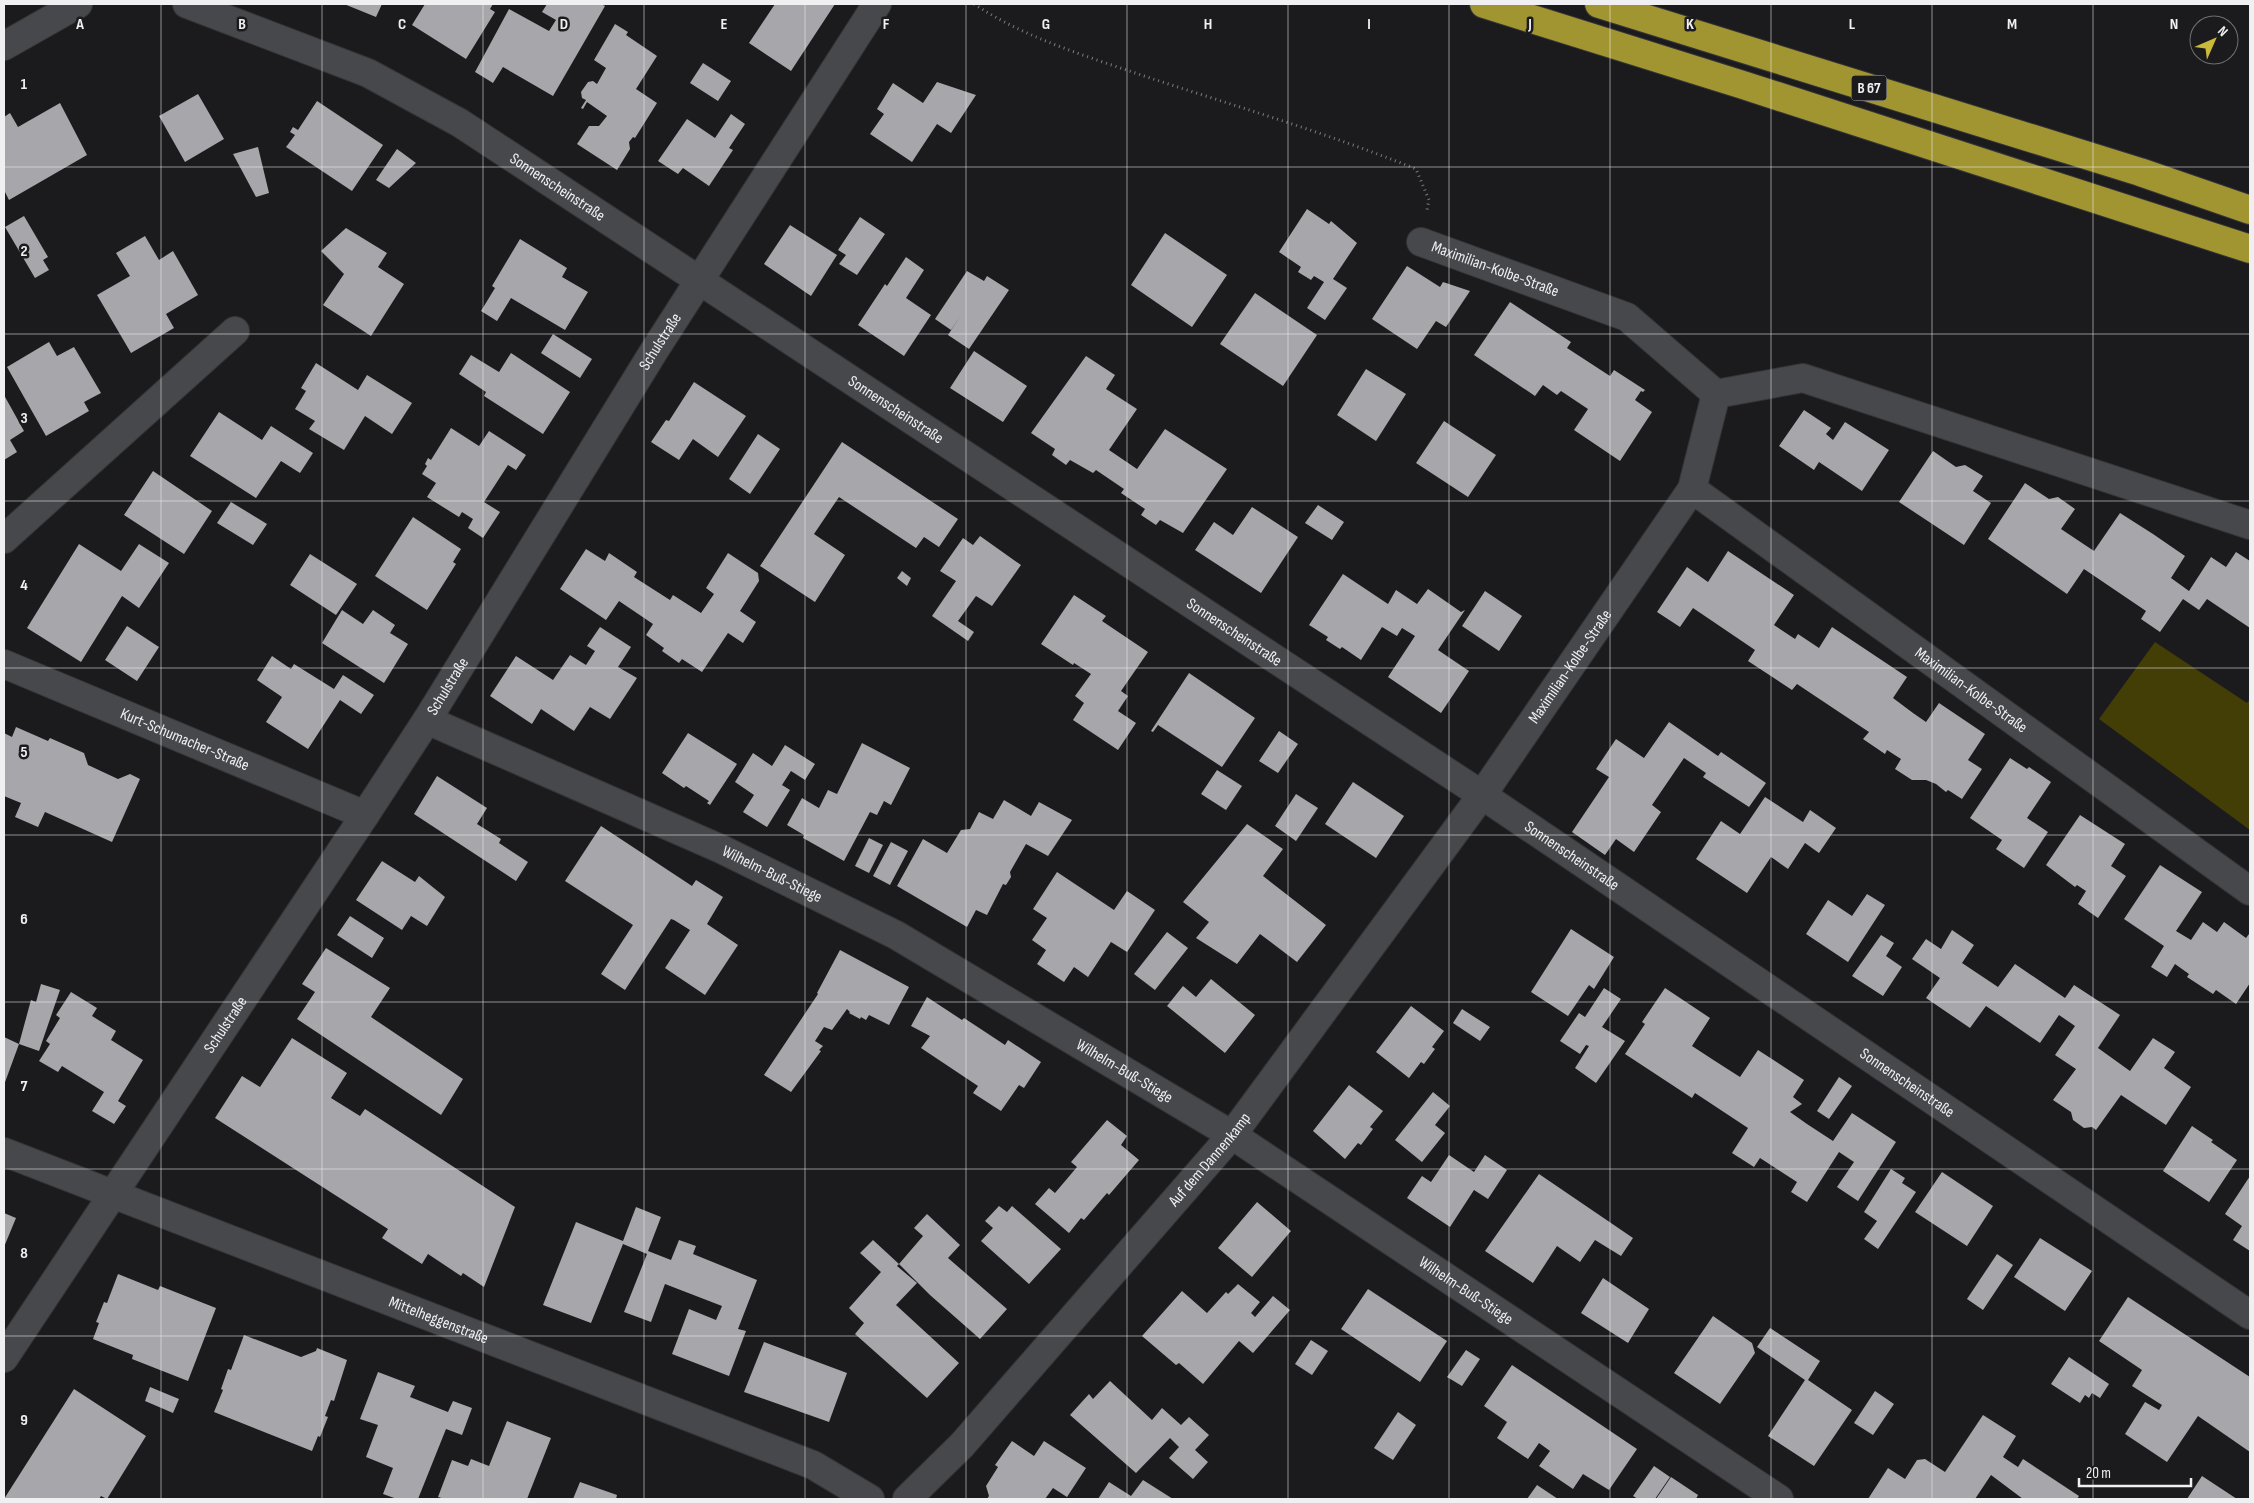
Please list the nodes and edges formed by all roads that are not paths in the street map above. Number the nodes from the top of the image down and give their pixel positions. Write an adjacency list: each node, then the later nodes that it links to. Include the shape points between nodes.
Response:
1 (78, 4): 6 (street)
2 (187, 4): 14 (street, Sonnenscheinstraße, via 368,73 460,123)
3 (877, 4): 14 (street, Schulstraße)
4 (1484, 4): 10 (highway, B 67)
5 (1599, 4): 7 (highway, B 67)
6 (4, 46)
7 (2140, 172): 8 (highway, B 67); 9 (highway, B 67)
8 (2250, 197)
9 (2250, 210)
10 (2192, 231): 12 (highway, B 67); 13 (highway, B 67)
11 (1421, 242): 16 (street, Maximilian-Kolbe-Straße, via 1627,318)
12 (2250, 250)
13 (2250, 262)
14 (698, 281): 21 (street, Schulstraße); 22 (street, Sonnenscheinstraße)
15 (235, 331): 19 (street)
16 (1716, 394): 17 (street, Maximilian-Kolbe-Straße); 18 (street, via 1803,378)
17 (1692, 488): 22 (street, Maximilian-Kolbe-Straße); 24 (street, Maximilian-Kolbe-Straße)
18 (2250, 525)
19 (4, 539)
20 (4, 664): 23 (street, Kurt-Schumacher-Straße)
21 (426, 720): 23 (street, Schulstraße); 25 (street, Wilhelm-Buß-Stiege, via 722,849 896,935)
22 (1482, 795): 25 (street, Auf dem Dannenkamp); 28 (street, Sonnenscheinstraße)
23 (366, 815): 27 (street, Schulstraße)
24 (2250, 891)
25 (1232, 1135): 31 (street, Auf dem Dannenkamp, via 962,1445); 32 (street, Wilhelm-Buß-Stiege)
26 (4, 1152): 27 (street, Mittelheggenstraße)
27 (113, 1192): 29 (street, Schulstraße); 30 (street, Mittelheggenstraße, via 813,1465)
28 (2250, 1315)
29 (4, 1358)
30 (870, 1499)
31 (907, 1499)
32 (1779, 1499)

